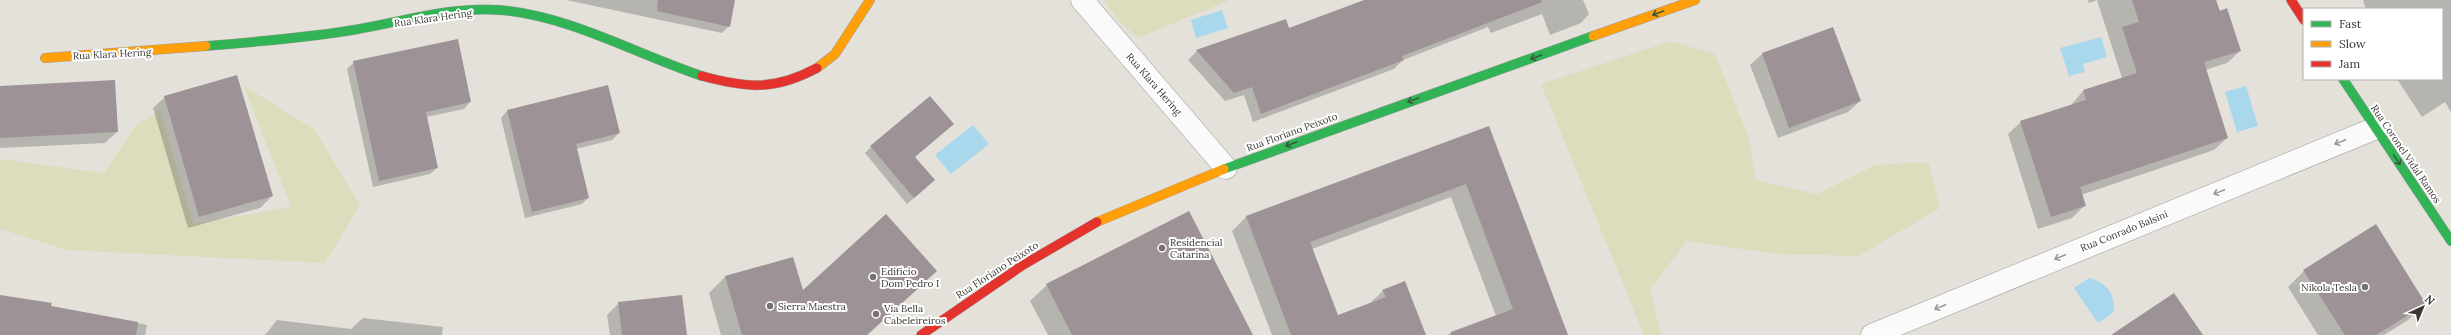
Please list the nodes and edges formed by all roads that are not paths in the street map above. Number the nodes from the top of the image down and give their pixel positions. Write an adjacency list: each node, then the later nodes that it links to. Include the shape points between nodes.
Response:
1 (870, 0): 6 (street, Rua Klara Hering, via 831,58 799,77 773,86 729,82 687,70 545,18 499,10 450,13 349,31 223,47)
2 (1082, 0): 9 (street, Rua Klara Hering)
3 (1695, 0): 9 (street, Rua Floriano Peixoto, one-way to 9)
4 (2291, 0): 5 (street)
5 (2303, 18)
6 (45, 58)
7 (2344, 80): 8 (street, Rua Coronel Vidal Ramos)
8 (2376, 128): 10 (street, Rua Coronel Vidal Ramos, one-way to 10); 12 (street, Rua Conrado Balsini, one-way to 12)
9 (1226, 168): 11 (street, Rua Floriano Peixoto, via 1094,223 1022,265)
10 (2451, 241)
11 (920, 335)
12 (1872, 335)

